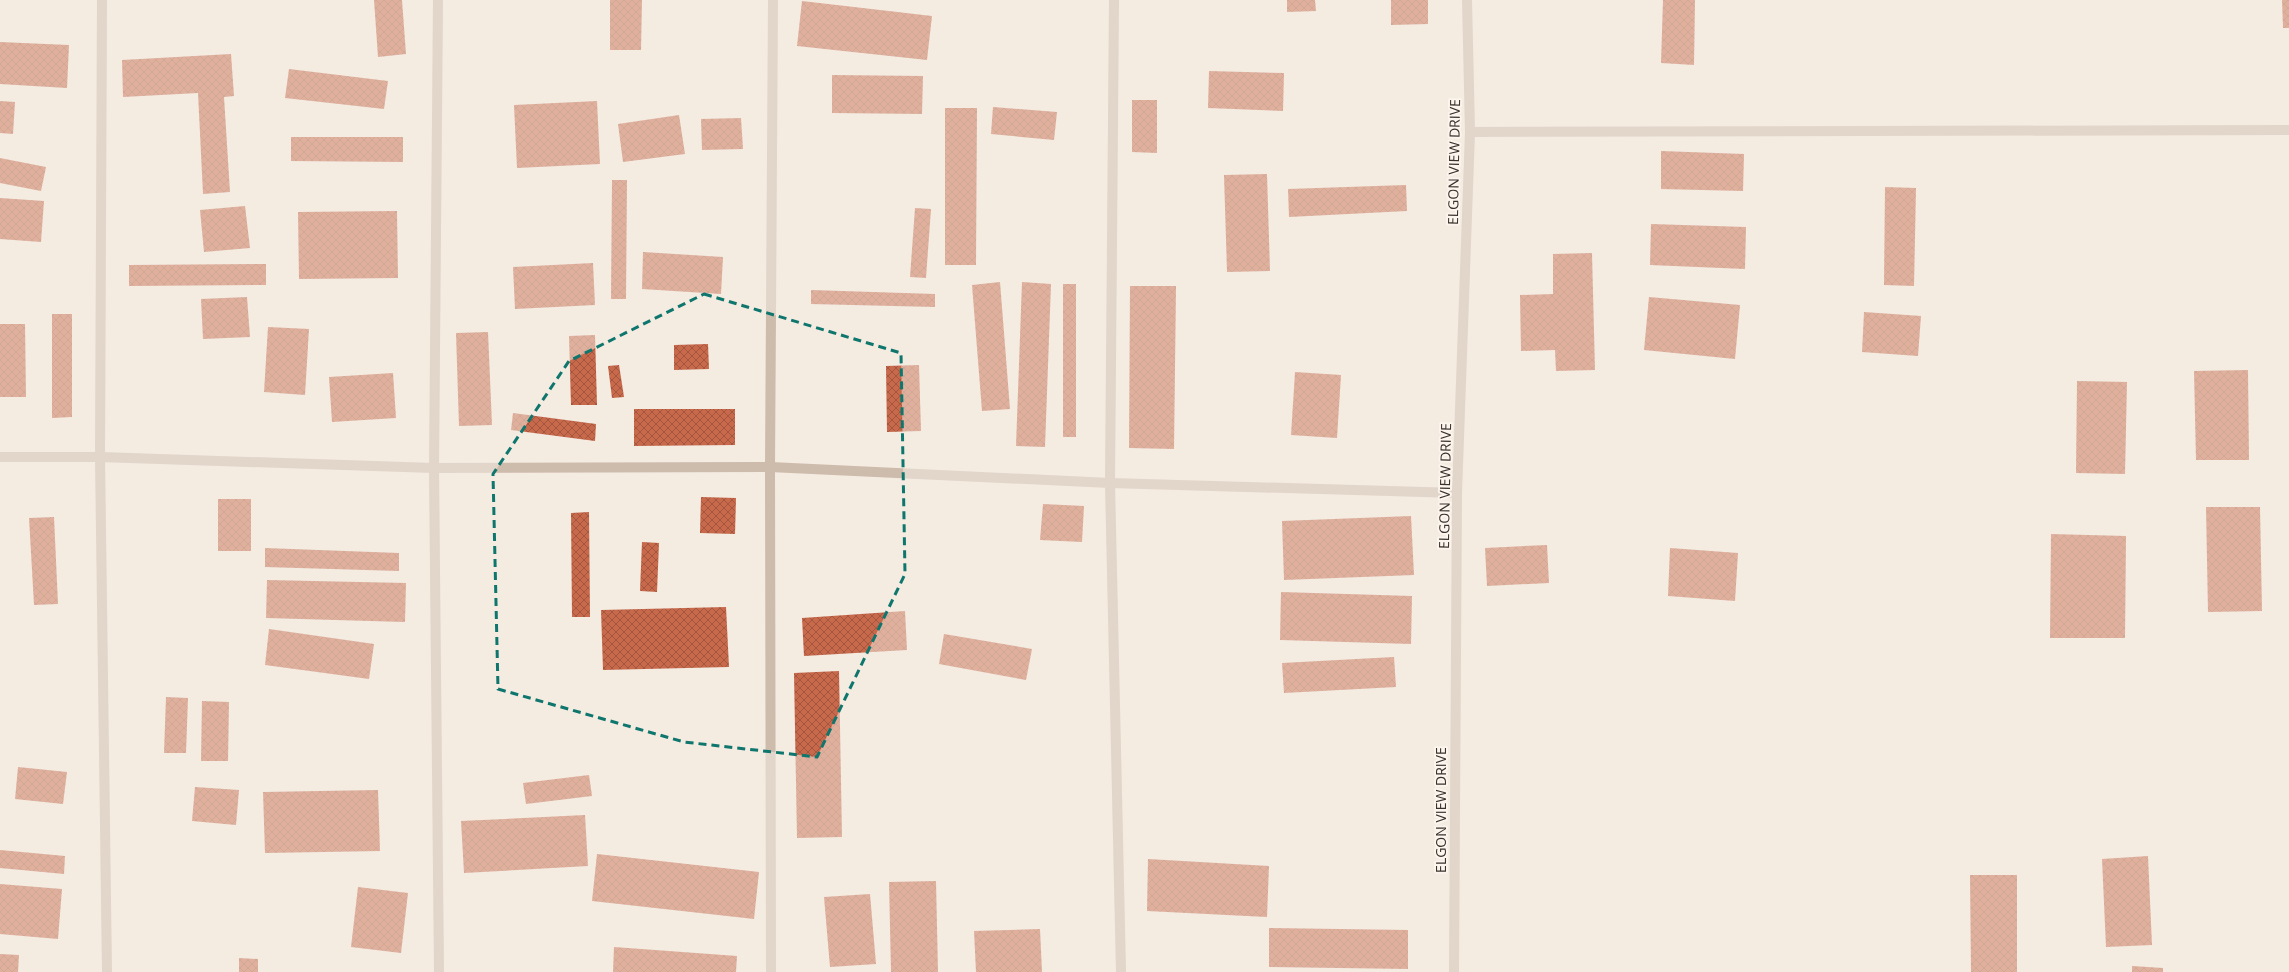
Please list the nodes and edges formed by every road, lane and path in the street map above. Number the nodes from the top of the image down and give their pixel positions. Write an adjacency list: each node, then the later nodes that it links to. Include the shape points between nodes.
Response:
1 (102, 0): 9 (street)
2 (438, 0): 11 (street)
3 (773, 0): 10 (street)
4 (1114, 0): 12 (street)
5 (1467, 0): 7 (street, ELGON VIEW DRIVE)
6 (2289, 130): 7 (street)
7 (1470, 132): 13 (street, ELGON VIEW DRIVE)
8 (0, 457): 9 (street)
9 (100, 457): 11 (street); 14 (street)
10 (770, 467): 11 (street); 12 (street); 16 (street)
11 (434, 468): 15 (street)
12 (1110, 483): 13 (street); 17 (street)
13 (1457, 493): 18 (street, ELGON VIEW DRIVE)
14 (106, 972)
15 (439, 972)
16 (771, 972)
17 (1121, 972)
18 (1454, 972)

